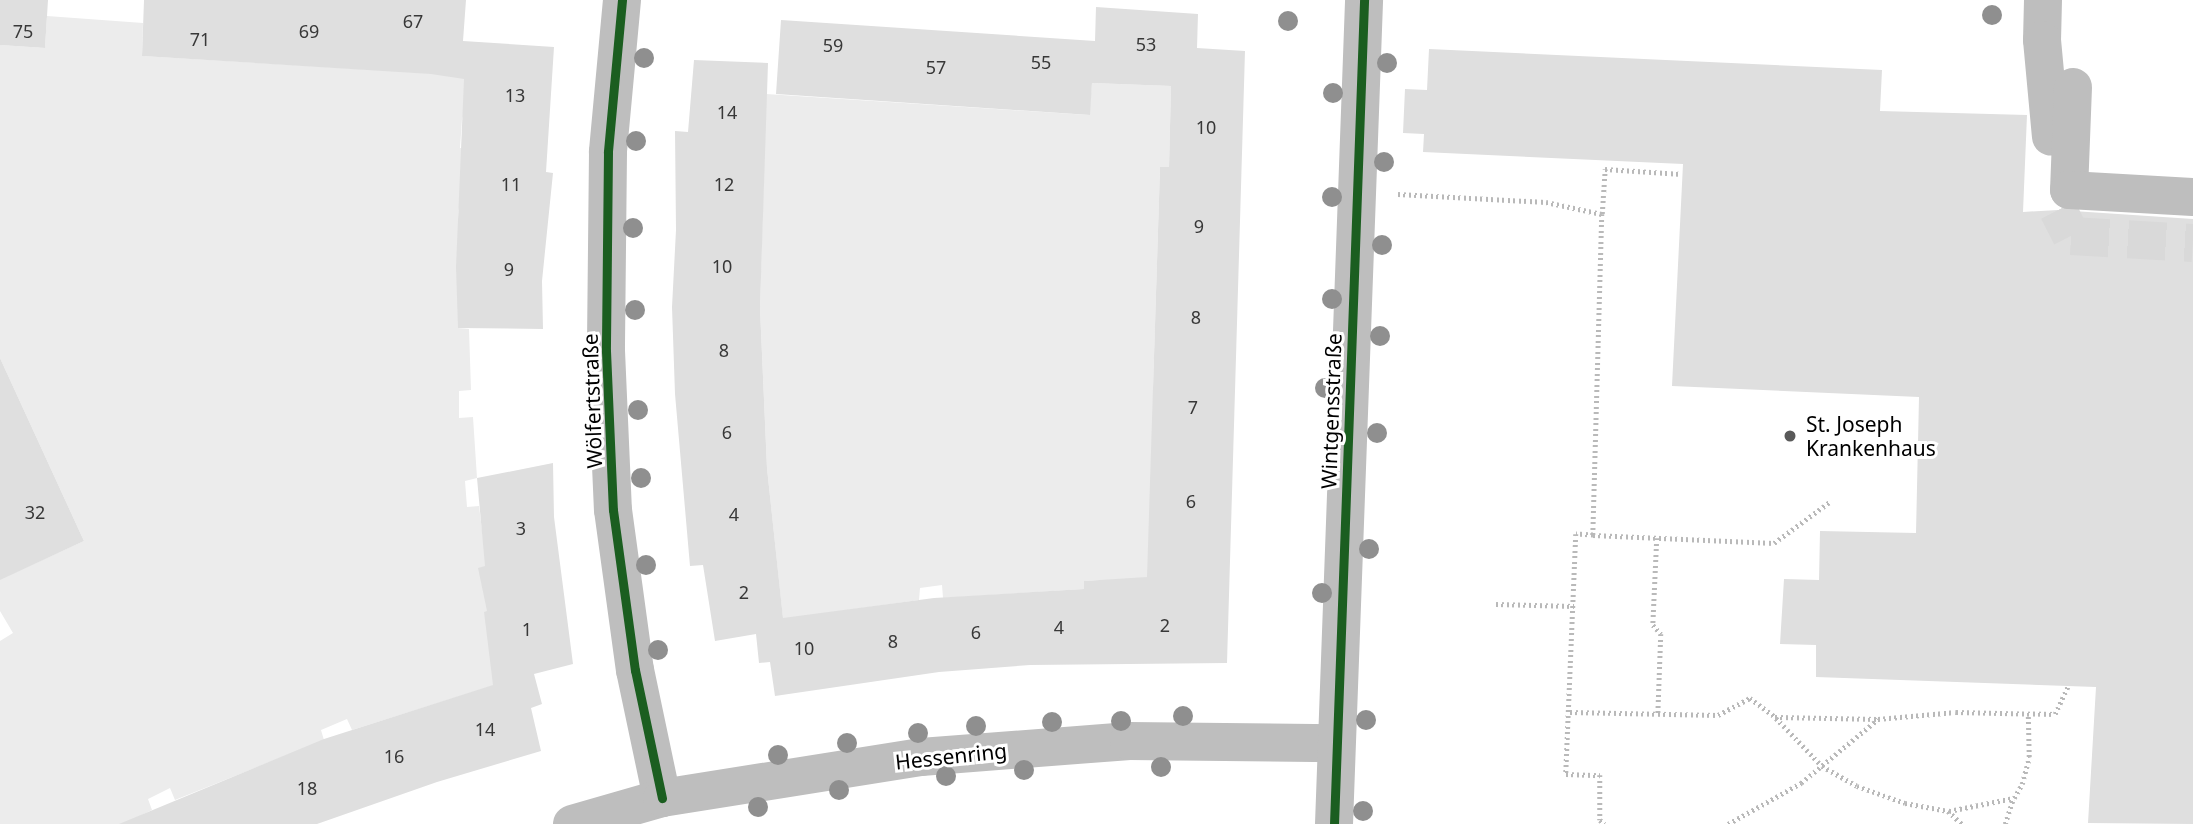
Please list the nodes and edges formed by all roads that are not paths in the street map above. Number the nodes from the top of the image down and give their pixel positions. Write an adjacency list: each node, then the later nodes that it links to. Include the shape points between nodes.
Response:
1 (622, 0): 8 (street, Wölfertstraße, via 608,152 606,351 612,483 635,670)
2 (1364, 0): 7 (street, Wintgensstraße)
3 (2043, 0): 6 (street, via 2042,40)
4 (2073, 87): 5 (street, via 2069,190)
5 (2193, 197)
6 (2057, 210)
7 (1336, 743): 8 (street, Hessenring, via 1129,741 935,756); 10 (street, Wintgensstraße)
8 (662, 798): 9 (street, Hessenring)
9 (572, 824)
10 (1334, 824)

